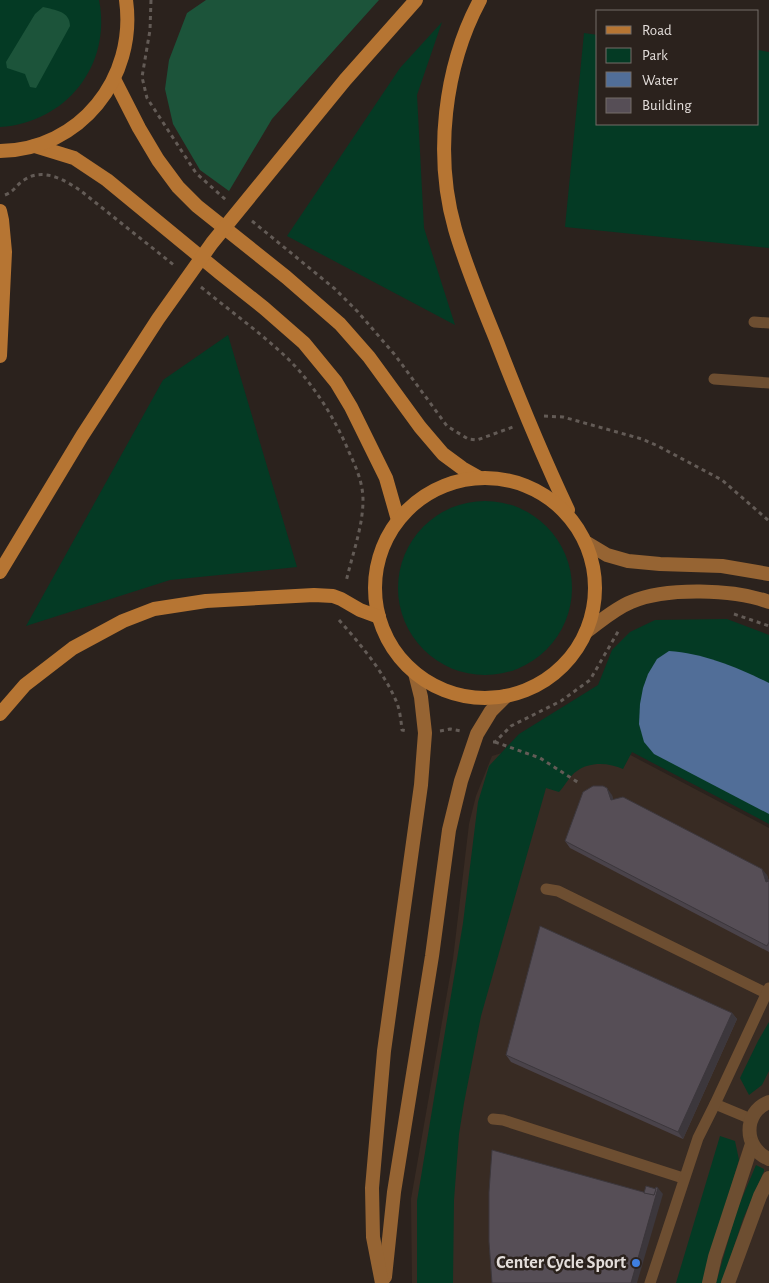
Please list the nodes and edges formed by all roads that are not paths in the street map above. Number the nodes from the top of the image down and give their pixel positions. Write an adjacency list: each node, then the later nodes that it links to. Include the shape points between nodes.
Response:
1 (126, 0): 4 (main road, via 128,25 124,53)
2 (416, 0): 17 (main road, via 345,80 212,243 158,319 46,493)
3 (480, 0): 14 (main road, via 464,34 448,92 444,127 447,188 454,227 470,274 528,421)
4 (114, 79): 5 (main road, via 81,121 59,136); 13 (main road, via 138,128 178,187 340,324 443,454)
5 (35, 146): 6 (main road); 15 (main road, via 74,158 107,180 304,343 352,407 386,478)
6 (0, 151)
7 (0, 211): 10 (main road, via 5,252)
8 (754, 322): 9 (lane)
9 (769, 323)
10 (0, 356)
11 (714, 379): 12 (lane)
12 (769, 383)
13 (478, 477): 14 (main road, via 504,478 530,486 552,499); 15 (main road, via 455,481 433,490)
14 (571, 518): 16 (main road)
15 (398, 520): 20 (main road, via 385,542 377,566 375,592)
16 (587, 543): 18 (main road, via 607,555 628,561 722,566); 21 (main road, via 594,565 596,588)
17 (0, 572)
18 (769, 574)
19 (769, 602): 21 (main road, via 742,595 662,594 632,602 609,614)
20 (379, 617): 22 (main road, via 387,638); 24 (main road, via 333,596 314,594 206,601 154,609 73,648 25,685)
21 (586, 632): 23 (main road, via 573,655 554,674 532,688)
22 (415, 673): 23 (main road, via 458,695); 35 (main road, via 425,732 421,785 384,1051 372,1188 373,1237)
23 (506, 696): 35 (main road, via 477,734 449,830)
24 (0, 714)
25 (546, 889): 26 (lane, via 558,891)
26 (768, 990): 28 (lane)
27 (769, 1102): 30 (street, via 756,1110)
28 (716, 1104): 30 (lane); 33 (lane, via 698,1138)
29 (493, 1119): 33 (lane)
30 (751, 1119): 31 (street)
31 (752, 1144): 32 (street); 37 (street)
32 (769, 1159)
33 (684, 1178): 36 (lane)
34 (769, 1178): 38 (street)
35 (383, 1283)
36 (650, 1283)
37 (709, 1283)
38 (728, 1283)

